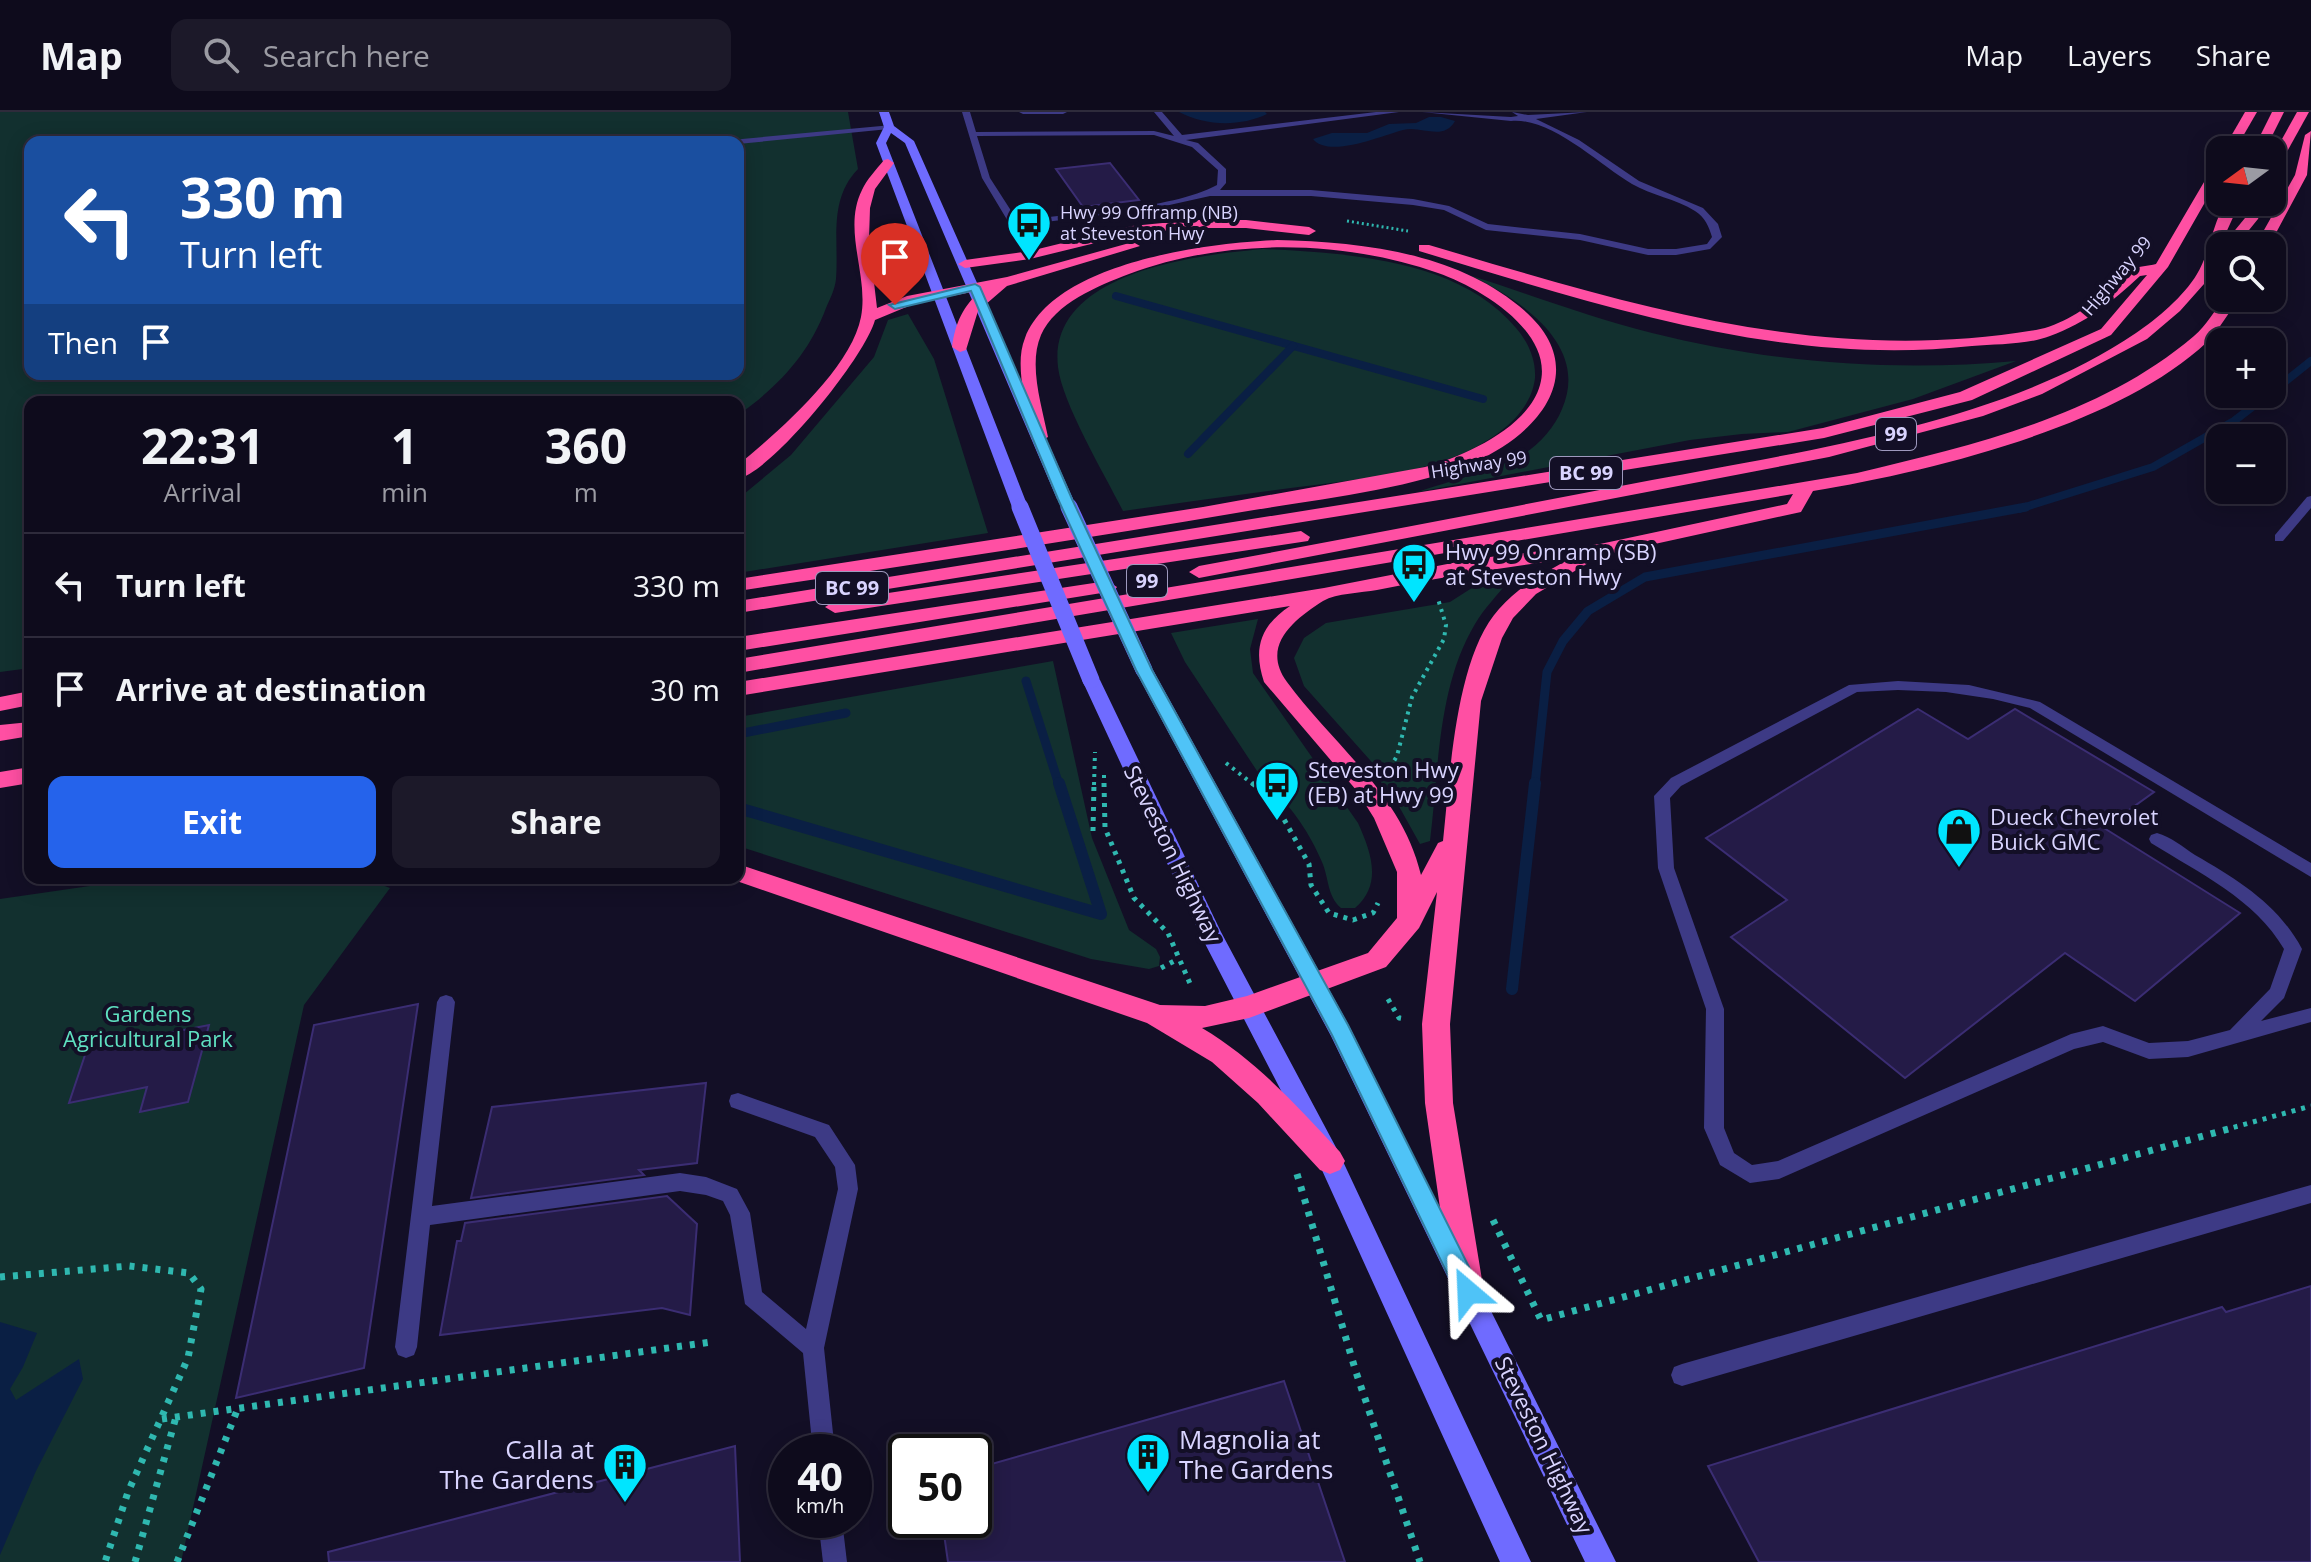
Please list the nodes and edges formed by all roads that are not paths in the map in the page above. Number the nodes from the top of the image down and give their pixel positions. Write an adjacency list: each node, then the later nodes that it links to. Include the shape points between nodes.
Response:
1 (884, 112): 14 (main road, Steveston Highway)
2 (966, 112): 15 (lane)
3 (1023, 112): 4 (lane)
4 (1063, 112)
5 (1158, 112): 19 (lane)
6 (1395, 112): 19 (lane)
7 (1426, 112): 13 (lane)
8 (1516, 112): 13 (lane)
9 (1583, 112): 13 (lane)
10 (2251, 112): 17 (highway)
11 (2278, 112): 18 (highway)
12 (2303, 112): 21 (highway)
13 (1528, 118): 24 (lane, via 1576,142 1636,183 1700,210 1717,237 1710,246 1648,252 1580,237 1486,227 1446,208 1413,202 1311,193)
14 (889, 127): 20 (lane); 22 (main road, Steveston Highway, via 881,143); 30 (main road, Steveston Highway, via 909,141)
15 (975, 134): 19 (lane, via 1114,131); 24 (lane, via 986,178 1014,223)
16 (2311, 135): 29 (highway, via 2301,175)
17 (2237, 136)
18 (2266, 136)
19 (1180, 138): 24 (lane, via 1222,169 1219,188)
20 (744, 141)
21 (2286, 143)
22 (888, 163): 35 (main road, Steveston Highway); 37 (highway, via 867,193 865,207)
23 (2206, 189): 31 (highway, Highway 99 / BC 99)
24 (1209, 193)
25 (2224, 216): 33 (highway, 99)
26 (2252, 216): 28 (highway)
27 (1303, 231): 30 (highway, via 1193,224 1132,230 1030,255); 31 (highway, via 1431,249 1690,323 1858,345 1921,347 2042,334 2093,309 2135,273); 34 (highway, via 1232,232 1145,244)
28 (2240, 232)
29 (2270, 232)
30 (965, 264): 34 (main road, Steveston Highway)
31 (2161, 267): 48 (highway, Highway 99 / BC 99, via 2106,332 1966,396 1824,433)
32 (2206, 274): 33 (highway, 99)
33 (2203, 278): 43 (highway, 99, via 2142,336 2036,391 1977,412 1829,452)
34 (977, 293): 35 (highway); 38 (highway, via 961,329); 39 (main road, Steveston Highway)
35 (938, 294): 37 (highway); 38 (main road, Steveston Highway)
36 (2222, 312): 41 (highway, BC 99, via 2202,338 2140,383 2064,418 1972,451)
37 (869, 317): 40 (highway, via 853,356 795,425)
38 (960, 347): 68 (main road, Steveston Highway, bridge, via 1091,680)
39 (1039, 437): 46 (highway, via 1030,354 1033,337 1048,315 1082,290 1122,271 1215,248 1348,249 1444,270 1524,317 1543,349 1549,382 1508,437 1465,460 1411,475); 66 (main road, Steveston Highway, bridge, via 1144,670)
40 (744, 469)
41 (1807, 486): 45 (highway, via 1794,508); 51 (highway, BC 99)
42 (2311, 500): 44 (lane)
43 (1553, 503): 49 (highway, 99); 50 (highway, 99, via 1175,577)
44 (2279, 538)
45 (1600, 550): 47 (highway, via 1473,565); 61 (highway, via 1529,590 1504,615 1492,638 1470,701)
46 (744, 584)
47 (1324, 594): 52 (highway); 65 (highway, via 1276,626 1266,657 1275,682 1365,785 1385,816 1409,872)
48 (744, 606)
49 (744, 621)
50 (744, 643)
51 (744, 665)
52 (744, 688)
53 (24, 699): 54 (highway)
54 (0, 704)
55 (24, 730): 56 (highway)
56 (0, 733)
57 (24, 776): 58 (highway)
58 (0, 780)
59 (0, 790): 60 (highway)
60 (24, 790)
61 (1454, 835): 65 (highway); 76 (highway, via 1436,1024 1439,1103)
62 (2157, 839): 71 (lane, via 2267,909 2293,949 2278,993)
63 (2311, 871): 71 (lane, via 2035,705 2008,696 1888,684 1854,688 1676,782 1662,796 1666,868 1715,1009 1714,1128 1727,1159 1750,1174 1779,1170 2071,1042 2103,1034 2149,1051 2188,1049)
64 (744, 875): 69 (highway)
65 (1410, 921): 66 (highway, via 1377,960)
66 (1316, 984): 68 (highway); 76 (main road, Steveston Highway)
67 (446, 1002): 75 (lane)
68 (1249, 1007): 69 (highway, via 1205,1017); 73 (main road, Steveston Highway)
69 (1157, 1015): 73 (highway, via 1222,1054)
70 (2311, 1015): 71 (lane)
71 (2236, 1035)
72 (738, 1101): 78 (lane, via 822,1131 845,1165 848,1189)
73 (1330, 1161): 83 (main road, Steveston Highway)
74 (2311, 1194): 79 (lane)
75 (421, 1217): 77 (lane); 78 (lane, via 680,1182 706,1186 730,1195 740,1213 752,1297)
76 (1468, 1292): 84 (main road, Steveston Highway)
77 (406, 1347)
78 (813, 1348): 80 (lane)
79 (1682, 1375)
80 (822, 1434)
81 (832, 1538): 82 (lane)
82 (835, 1562)
83 (1516, 1562)
84 (1601, 1562)

